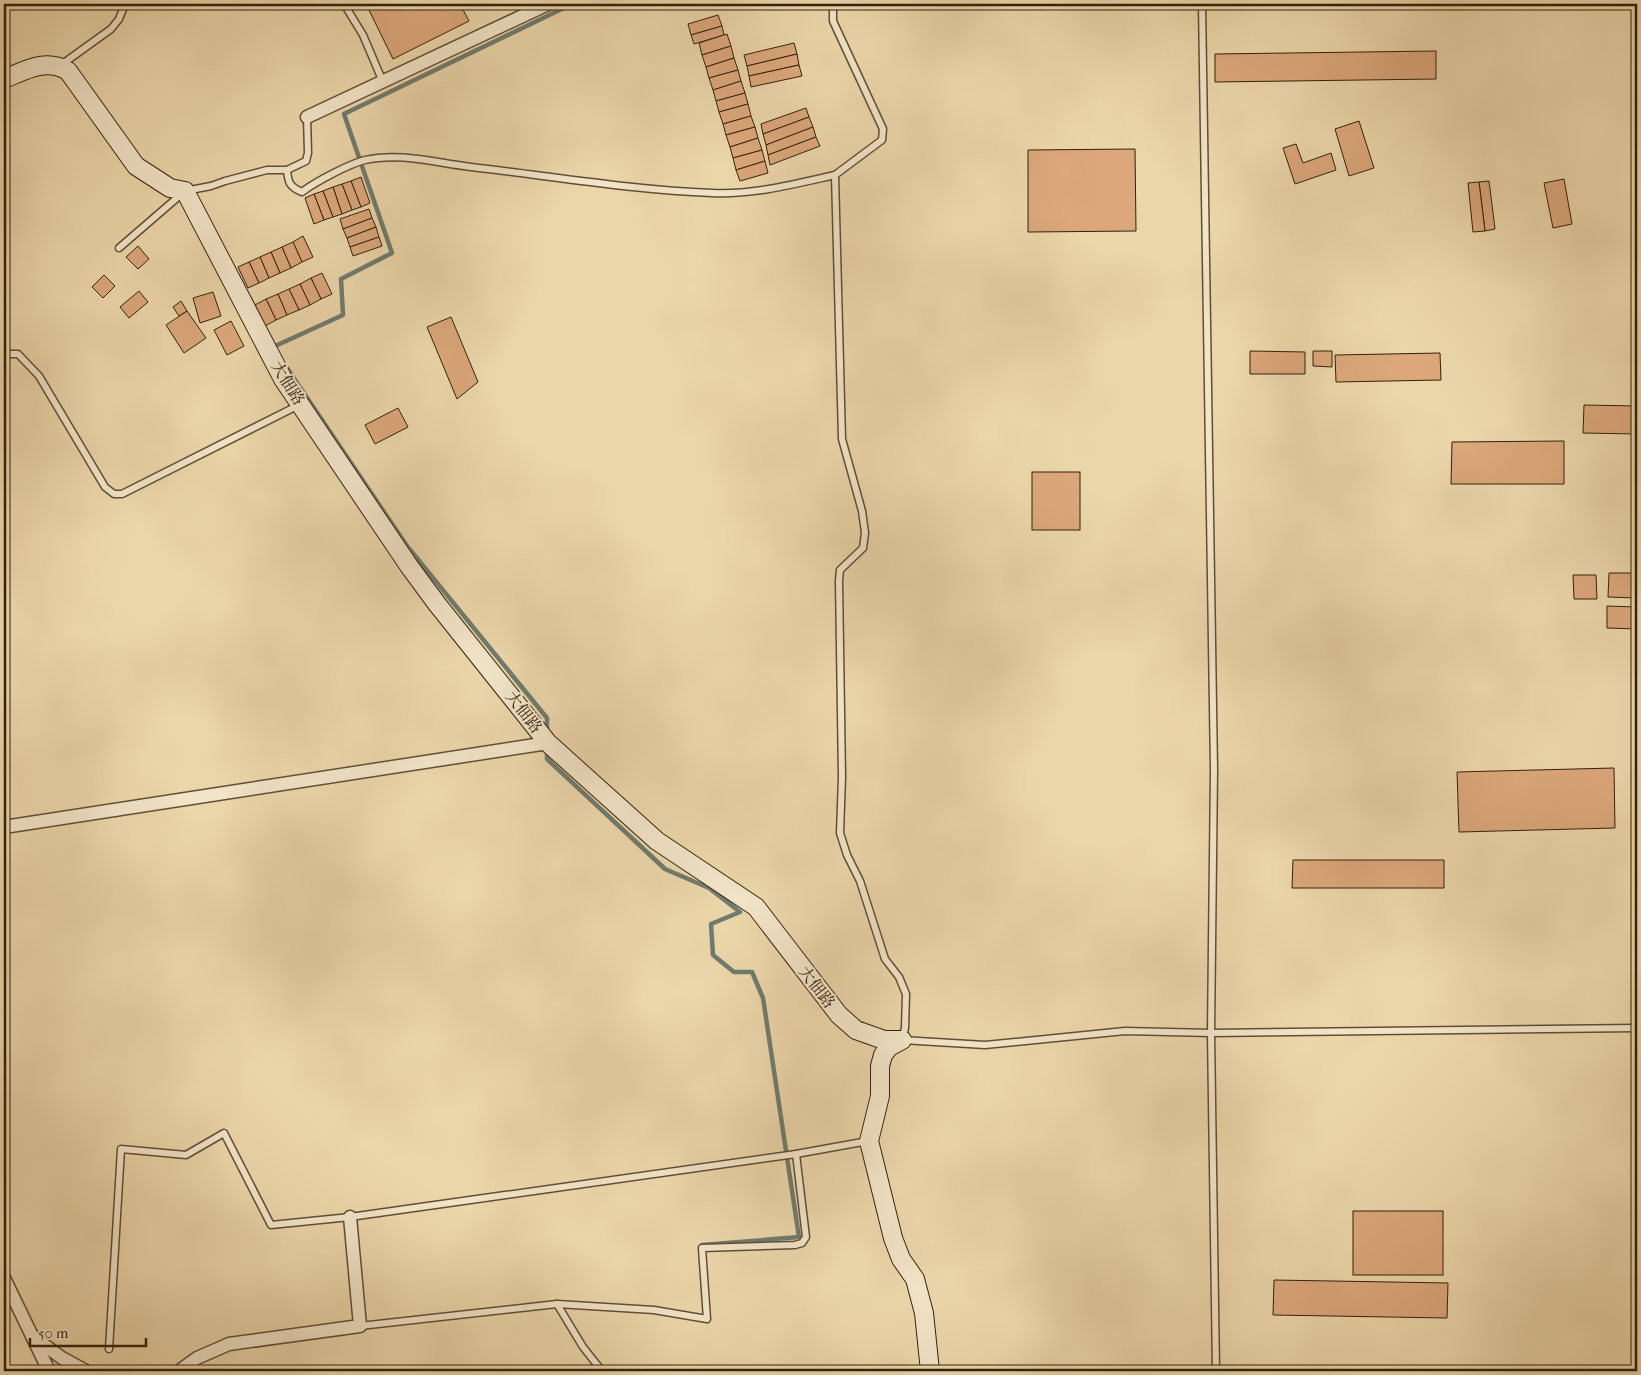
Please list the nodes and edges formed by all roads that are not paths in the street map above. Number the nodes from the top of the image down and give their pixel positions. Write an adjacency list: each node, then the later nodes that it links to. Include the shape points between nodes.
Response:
1 (125, 4): 6 (lane, via 120,19 111,29)
2 (344, 4): 8 (lane, via 363,35)
3 (548, 4): 8 (street)
4 (833, 4): 11 (lane, via 833,21 883,129 882,140)
5 (1202, 4): 21 (lane, via 1214,770)
6 (59, 66): 7 (street, via 38,65); 12 (street, via 68,71 136,166 170,188)
7 (4, 79)
8 (383, 82): 9 (street)
9 (307, 117): 10 (lane, via 306,161)
10 (287, 170): 11 (lane, via 292,188 302,192 365,160 405,157 713,193 771,189); 12 (lane, via 267,170)
11 (835, 175): 22 (lane, via 842,439 866,533 863,548 840,570 838,581 840,833 860,881 885,959 906,994)
12 (185, 191): 13 (lane); 17 (street, 大佃路, via 284,379)
13 (120, 248)
14 (4, 272): 15 (lane)
15 (4, 277)
16 (4, 359): 17 (lane, via 8,354 18,354 39,376 105,487 114,494 122,494)
17 (301, 404): 18 (street, 大佃路, via 409,566)
18 (548, 743): 19 (street); 22 (street, 大佃路, via 657,841 756,907 839,1016 856,1030 884,1040)
19 (4, 827)
20 (1637, 1028): 21 (lane)
21 (1211, 1033): 22 (lane, via 1125,1031 985,1046); 36 (lane)
22 (902, 1040): 23 (street, via 882,1055 880,1096)
23 (869, 1141): 24 (lane); 35 (street, via 893,1238 914,1279 924,1313)
24 (796, 1154): 25 (lane); 27 (lane, via 806,1237 795,1245 702,1248 706,1319 654,1310)
25 (350, 1217): 28 (street); 30 (lane, via 271,1225 224,1133 186,1156 121,1149)
26 (4, 1278): 29 (street)
27 (556, 1304): 28 (lane); 34 (lane)
28 (360, 1326): 33 (street, via 229,1344 197,1358)
29 (31, 1336): 31 (street); 32 (street)
30 (109, 1349)
31 (48, 1371)
32 (86, 1371)
33 (179, 1371)
34 (602, 1371)
35 (930, 1371)
36 (1216, 1371)

